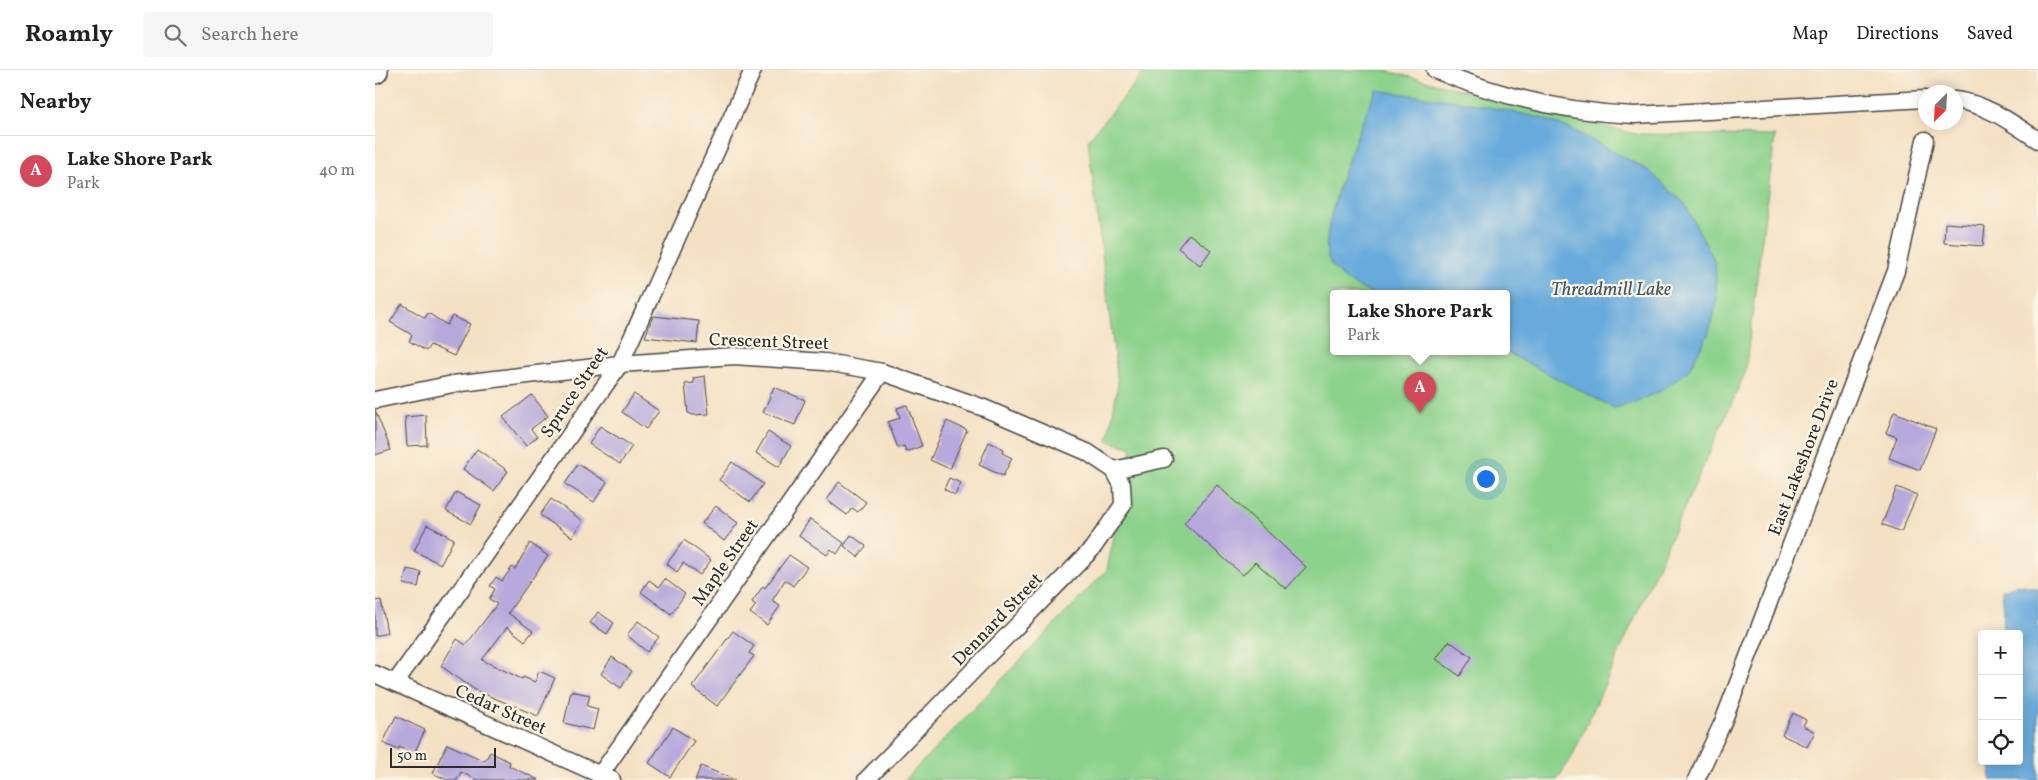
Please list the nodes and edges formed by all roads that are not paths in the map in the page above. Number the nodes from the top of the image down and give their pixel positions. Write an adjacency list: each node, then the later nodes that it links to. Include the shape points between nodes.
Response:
1 (753, 70): 7 (street, Spruce Street)
2 (1435, 70): 3 (street, via 1475,86 1591,113 1634,115)
3 (1918, 99)
4 (1963, 101): 6 (street, via 1997,113)
5 (1925, 140): 16 (street, East Lakeshore Drive, via 1896,271 1727,713)
6 (2038, 140)
7 (620, 364): 8 (street, Crescent Street, via 735,356 825,362); 9 (street, Crescent Street, via 453,384); 13 (street, Spruce Street)
8 (882, 372): 11 (street, Crescent Street, via 983,408 1087,452); 14 (street, Maple Street)
9 (375, 400)
10 (1164, 459): 11 (street)
11 (1113, 470): 15 (street, Dennard Street, via 1122,485 1123,505 1092,549)
12 (375, 674): 13 (street, Cedar Street)
13 (395, 683): 14 (street, Cedar Street)
14 (606, 777)
15 (866, 780)
16 (1696, 780)

